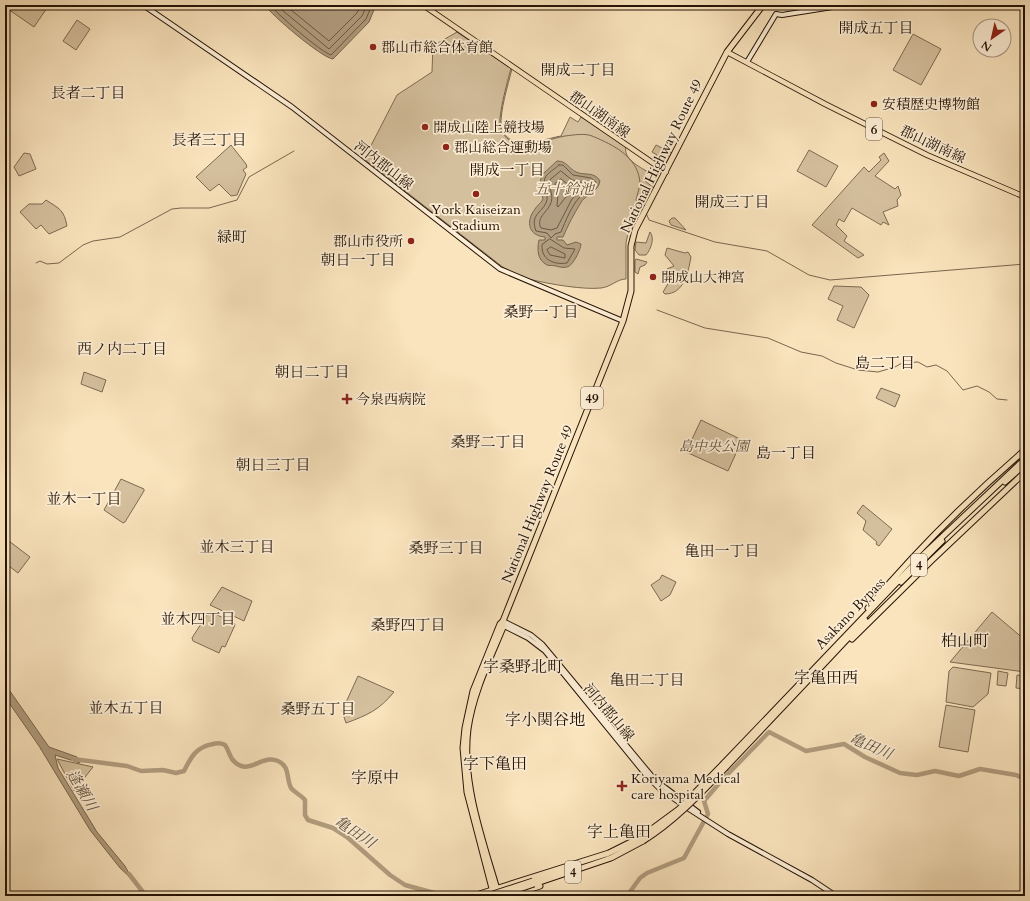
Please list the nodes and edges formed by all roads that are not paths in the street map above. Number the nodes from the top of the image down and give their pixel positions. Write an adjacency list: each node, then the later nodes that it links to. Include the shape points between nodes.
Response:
1 (143, 5): 9 (main road, 河内郡山線, via 292,108 500,269)
2 (423, 5): 7 (main road, 郡山湖南線)
3 (763, 5): 5 (highway, National Highway Route 49 / 49)
4 (845, 5): 6 (main road, via 776,14)
5 (727, 52): 6 (main road, 郡山湖南線 / 6); 7 (highway, National Highway Route 49 / 49)
6 (747, 62): 8 (main road, 郡山湖南線 / 6, via 927,155)
7 (666, 172): 9 (highway, National Highway Route 49 / 49, via 633,236 631,291)
8 (1025, 197)
9 (623, 320): 14 (highway, National Highway Route 49 / 49)
10 (1025, 450): 15 (highway, via 965,503 884,588)
11 (1025, 459): 15 (highway, Asakano Bypass / 4, via 923,555)
12 (1025, 464): 16 (highway, Asakano Bypass / 4, via 913,571)
13 (1025, 472): 16 (highway)
14 (500, 624): 20 (highway, National Highway Route 49 / 49, via 473,691 463,748 468,797); 26 (main road, 河内郡山線, via 527,633 542,644 656,780 670,792 710,822)
15 (854, 626): 17 (highway, Asakano Bypass / 4)
16 (818, 670): 17 (highway, Asakano Bypass / 4)
17 (725, 765): 18 (highway, Asakano Bypass / 4, bridge, via 684,810 659,831)
18 (610, 855): 19 (highway, Asakano Bypass / 4); 20 (highway); 25 (highway, via 574,875)
19 (534, 883): 22 (highway, Asakano Bypass / 4, bridge); 24 (highway, Asakano Bypass / 4, bridge)
20 (494, 889): 21 (highway); 23 (highway, National Highway Route 49 / 49); 24 (highway, National Highway Route 49 / 49)
21 (473, 896)
22 (487, 896)
23 (494, 896)
24 (499, 896)
25 (509, 896)
26 (836, 896)

